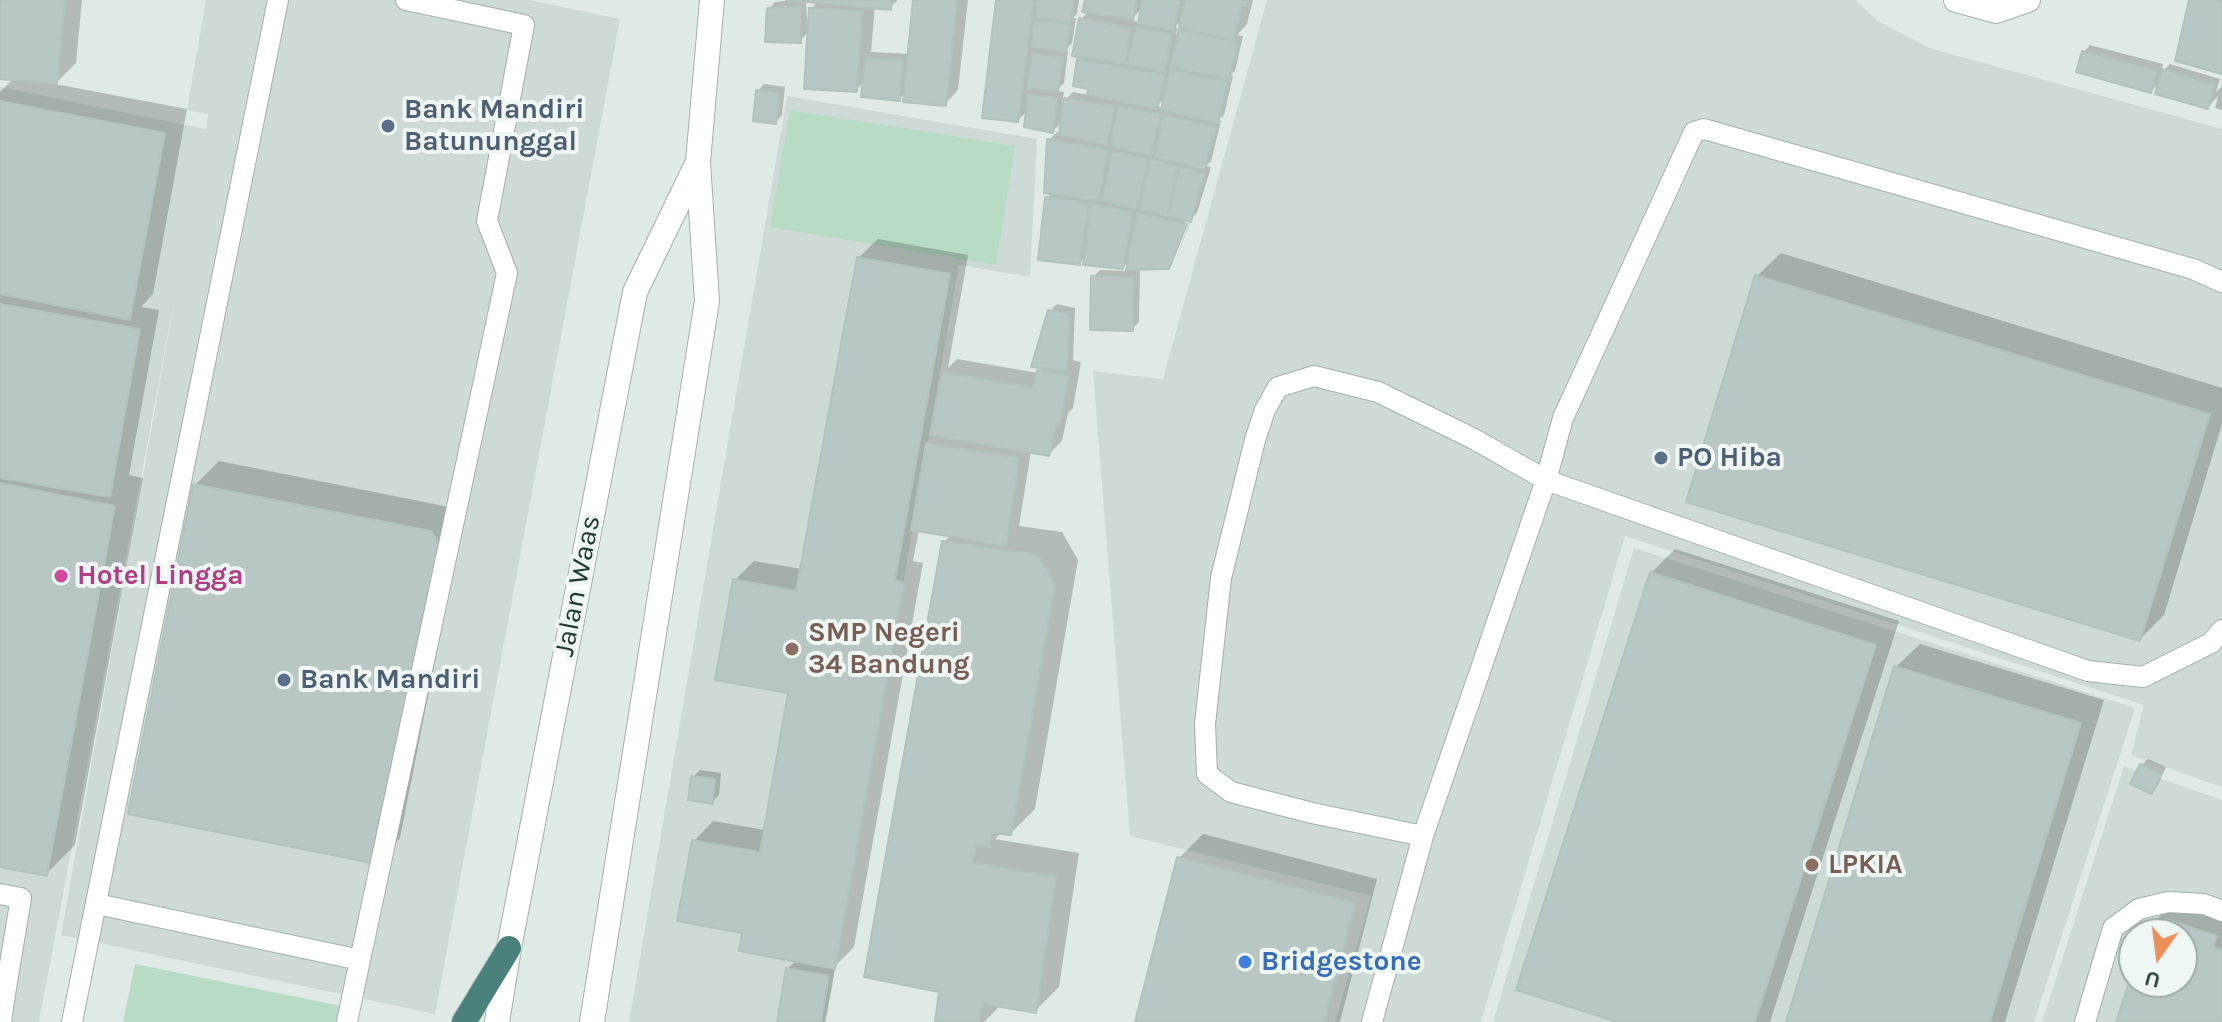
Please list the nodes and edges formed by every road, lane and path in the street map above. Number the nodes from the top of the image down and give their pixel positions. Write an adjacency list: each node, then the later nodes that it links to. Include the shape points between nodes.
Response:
1 (278, 0): 12 (lane)
2 (406, 0): 15 (lane, via 524,25 487,221 507,273)
3 (712, 0): 6 (street, Jalan Waas)
4 (1956, 0): 5 (street, via 1996,11)
5 (2028, 0)
6 (698, 162): 14 (street, Jalan Waas, via 635,292); 22 (street, Jalan Waas, via 707,301)
7 (2222, 282): 8 (lane, via 2193,269 1704,129 1694,132 1563,418)
8 (1546, 480): 9 (lane, via 2088,671 2143,677 2211,643); 10 (lane); 10 (lane, via 1378,392 1314,376 1278,387 1265,410 1221,578 1205,724 1207,774 1231,792)
9 (2222, 630)
10 (1423, 836): 23 (lane)
11 (0, 894): 16 (lane, via 21,898)
12 (97, 904): 15 (lane); 18 (lane)
13 (2222, 911): 24 (lane, via 2168,902 2139,909 2113,928)
14 (509, 948): 20 (highway); 21 (street, Jalan Waas)
15 (360, 960): 19 (lane)
16 (3, 994): 17 (lane)
17 (1, 1022)
18 (72, 1022)
19 (347, 1022)
20 (464, 1022)
21 (497, 1022)
22 (592, 1022)
23 (1372, 1022)
24 (2085, 1022)

